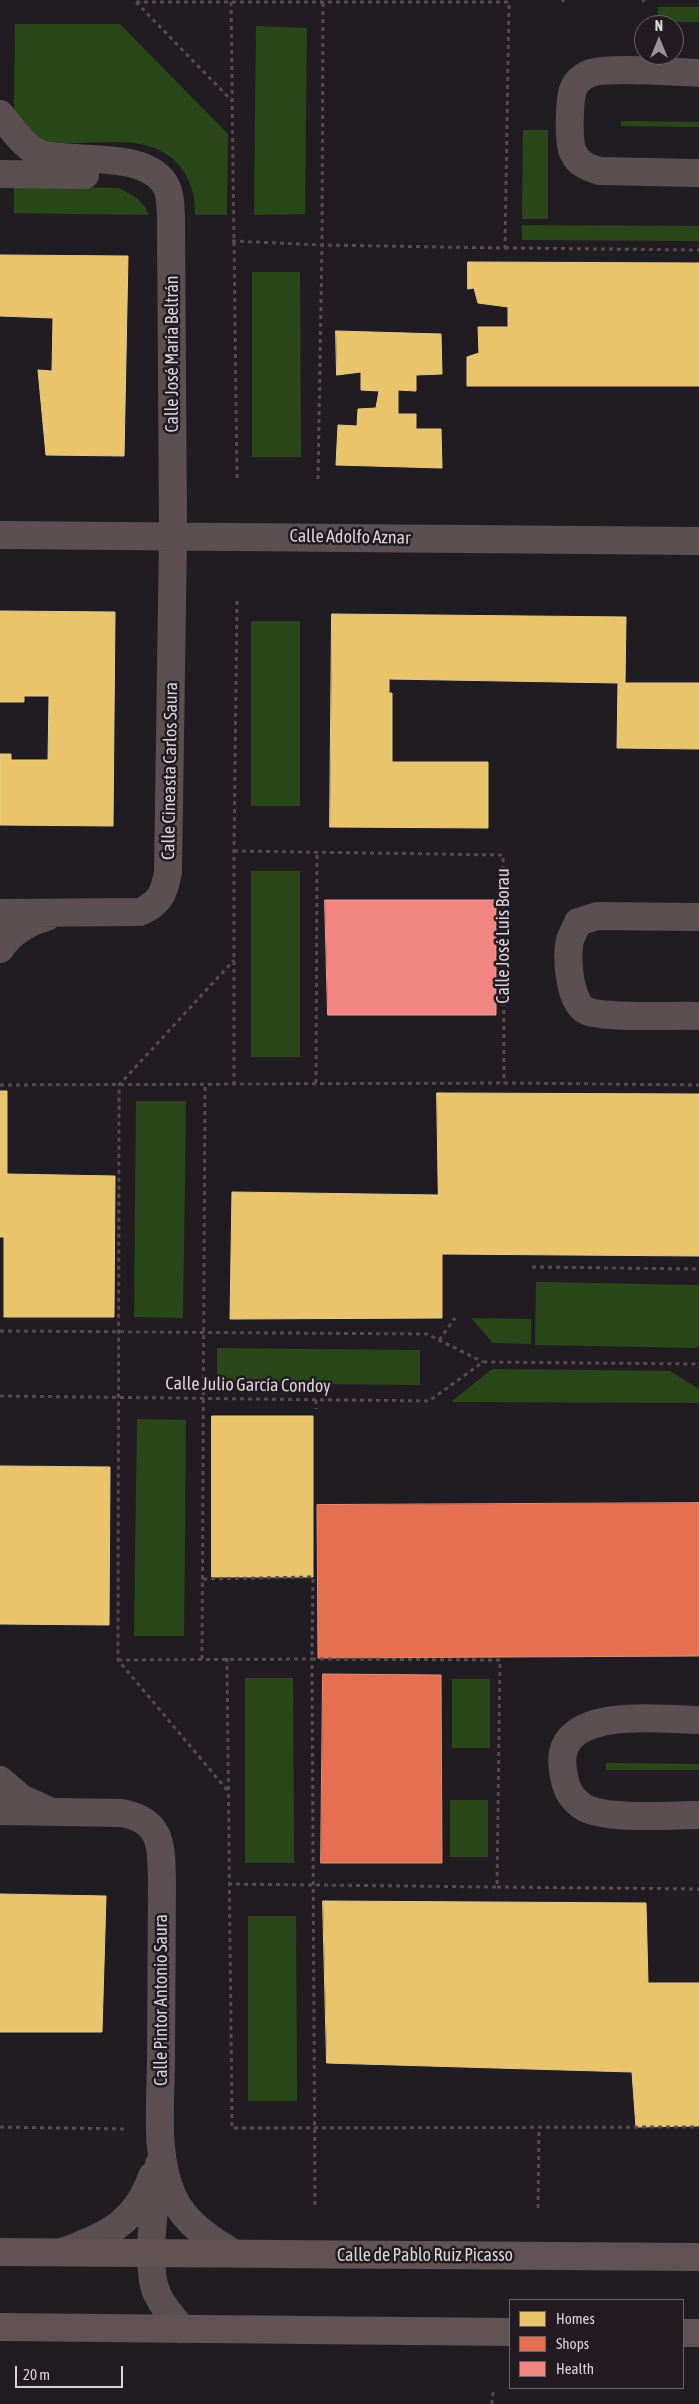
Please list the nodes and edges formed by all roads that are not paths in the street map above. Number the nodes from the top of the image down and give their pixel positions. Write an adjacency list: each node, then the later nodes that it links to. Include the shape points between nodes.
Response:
1 (699, 73): 3 (street, via 604,71 589,74 576,83 572,94 570,138 572,152 587,168 615,172)
2 (0, 114): 5 (street, Calle José María Beltrán, via 20,138 40,153 135,164)
3 (699, 173)
4 (0, 174): 5 (street)
5 (156, 176): 7 (street, Calle José María Beltrán, via 168,191 171,215)
6 (0, 534): 7 (street, Calle Adolfo Aznar)
7 (173, 536): 8 (street, Calle Adolfo Aznar); 10 (street, Calle Cineasta Carlos Saura, via 166,884 153,906 140,912)
8 (699, 541)
9 (0, 914): 10 (street, Calle Cineasta Carlos Saura)
10 (58, 914): 12 (street, Calle Cineasta Carlos Saura, via 35,920 18,930)
11 (699, 917): 13 (street, via 597,916 578,922 570,942 569,977 576,1000 586,1011)
12 (0, 950)
13 (699, 1016)
14 (699, 1720): 18 (street, via 613,1719 586,1725 569,1740 561,1762 565,1785 572,1798 586,1808 605,1814)
15 (0, 1780): 17 (street, Calle Pintor Antonio Saura, via 21,1798)
16 (0, 1811): 17 (street, Calle Pintor Antonio Saura)
17 (50, 1812): 19 (street, Calle Pintor Antonio Saura, via 138,1816 154,1829 161,1850)
18 (699, 1815)
19 (160, 2150): 21 (street, Calle de Pablo Ruiz Picasso, via 145,2196 130,2216 101,2238); 22 (street); 23 (street, Calle Pintor Antonio Saura, via 174,2197 183,2211 208,2238)
20 (0, 2252): 21 (main road, Calle de Pablo Ruiz Picasso)
21 (62, 2252): 22 (main road, Calle de Pablo Ruiz Picasso)
22 (152, 2253): 23 (main road, Calle de Pablo Ruiz Picasso); 26 (street, via 152,2279 156,2293)
23 (233, 2253): 24 (main road, Calle de Pablo Ruiz Picasso)
24 (699, 2256)
25 (0, 2327): 26 (main road)
26 (182, 2329): 27 (main road)
27 (509, 2332)
28 (684, 2333): 29 (main road)
29 (699, 2333)

